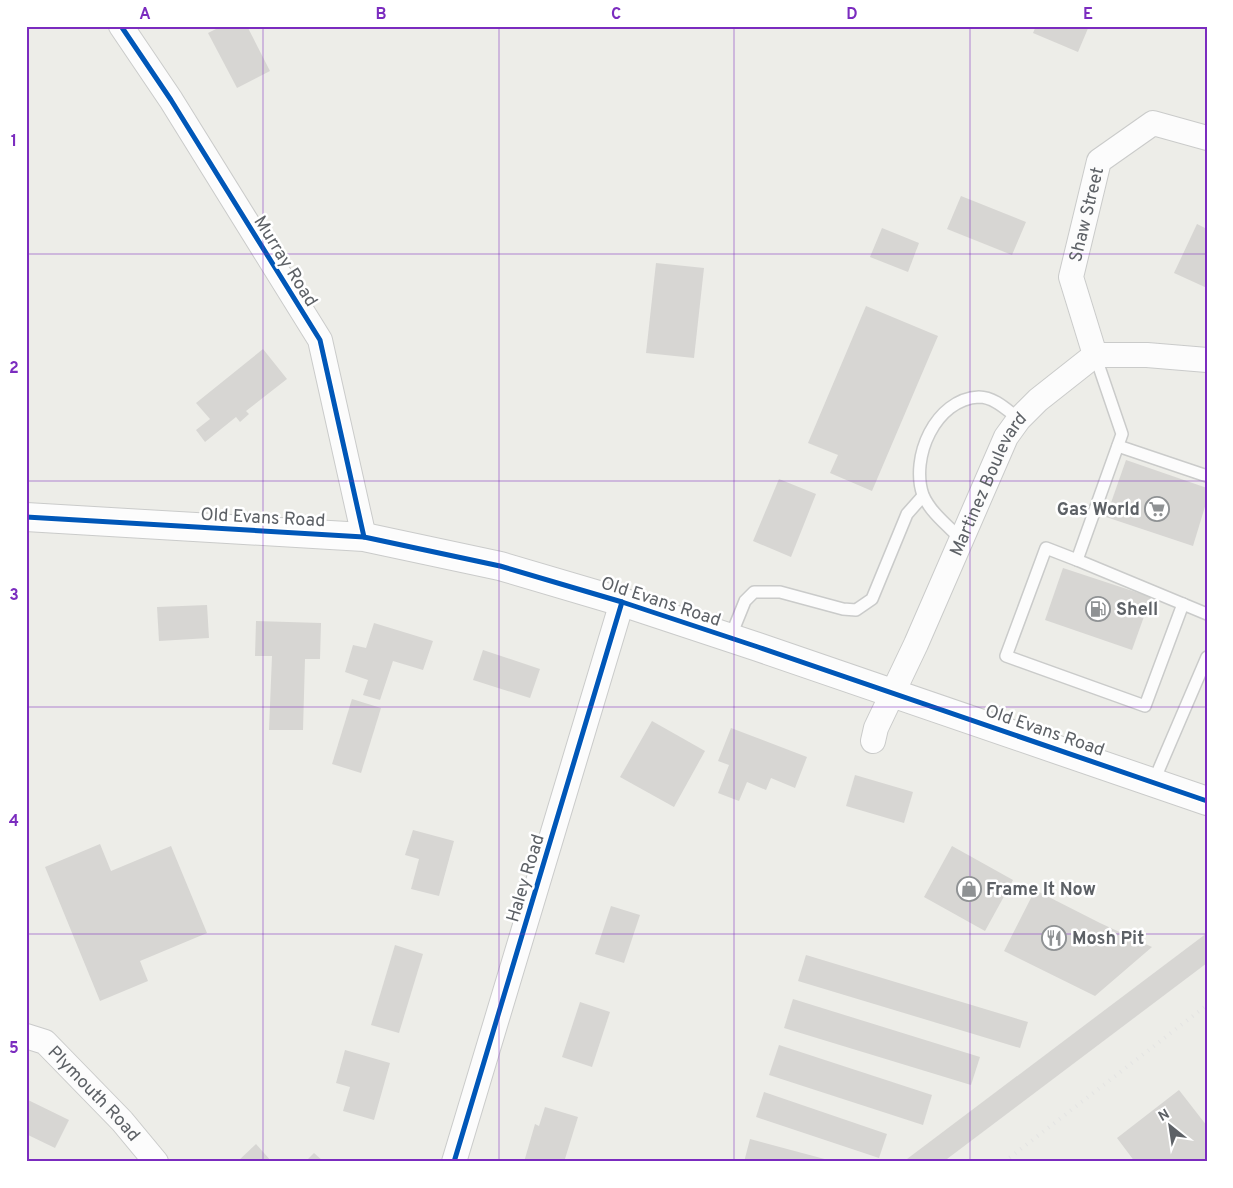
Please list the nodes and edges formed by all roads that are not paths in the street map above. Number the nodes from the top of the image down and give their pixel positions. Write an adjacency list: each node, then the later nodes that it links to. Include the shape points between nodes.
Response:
1 (121, 26): 10 (street, Murray Road, via 171,100 320,340)
2 (1207, 138): 3 (street, Shaw Street, via 1153,124 1099,161 1071,277)
3 (1095, 355): 4 (street); 5 (street, Martinez Boulevard); 6 (lane, via 1122,434)
4 (1207, 360)
5 (1019, 419): 8 (lane, via 995,401 980,397 952,408 927,434 921,455 920,476); 11 (street, Martinez Boulevard, via 1006,437)
6 (1118, 446): 7 (lane); 12 (lane)
7 (1207, 476)
8 (924, 496): 11 (lane); 16 (lane, via 907,514 872,599 866,605 856,610 843,609 780,592 754,592 745,601)
9 (26, 518): 10 (street, Old Evans Road)
10 (364, 537): 13 (street, Old Evans Road, via 500,566)
11 (961, 539): 18 (street, Martinez Boulevard)
12 (1077, 560): 14 (lane); 14 (lane, via 1046,548 1006,656 1145,706)
13 (622, 602): 16 (street, Old Evans Road); 24 (street, Haley Road)
14 (1183, 604): 15 (lane)
15 (1207, 614)
16 (730, 638): 18 (street, Old Evans Road)
17 (1207, 657): 20 (lane)
18 (893, 693): 19 (street, Martinez Boulevard); 20 (street, Old Evans Road)
19 (873, 741)
20 (1153, 783): 21 (street, Old Evans Road)
21 (1207, 801)
22 (26, 1036): 23 (street, Plymouth Road, via 45,1042 122,1121)
23 (156, 1162)
24 (454, 1162)

